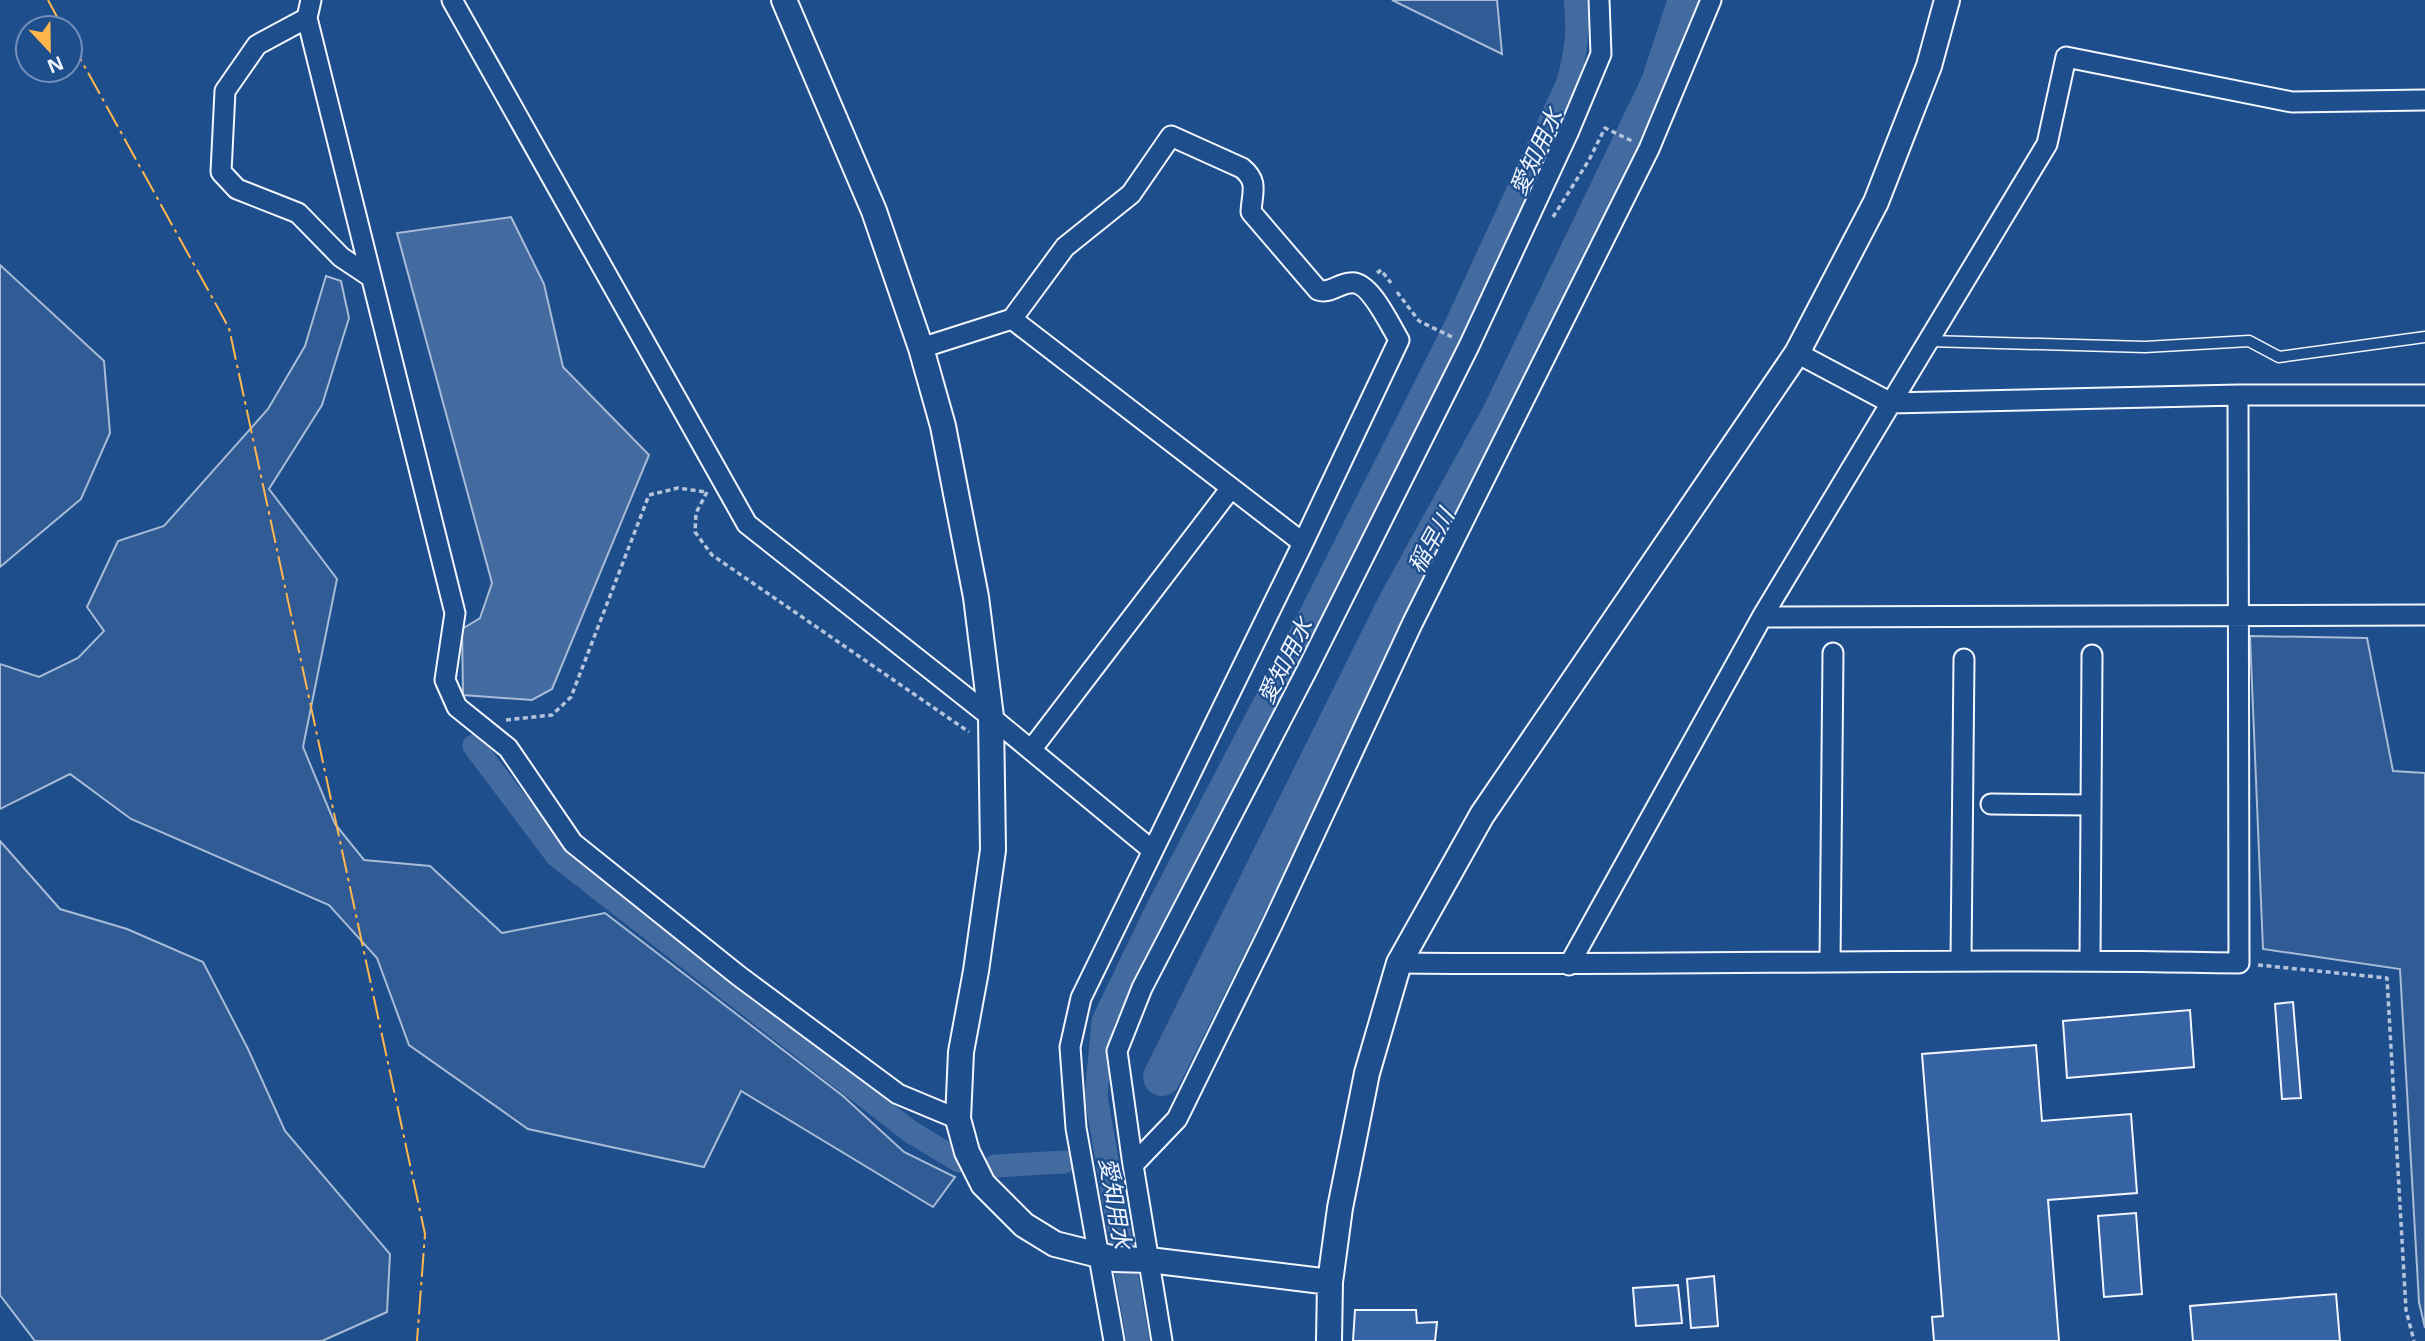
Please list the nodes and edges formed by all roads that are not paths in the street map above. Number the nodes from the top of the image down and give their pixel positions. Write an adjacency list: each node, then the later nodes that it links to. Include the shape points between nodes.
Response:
1 (452, 0): 25 (street, via 747,524)
2 (784, 0): 12 (street, via 874,211)
3 (1600, 0): 36 (street, via 1601,54 1568,133 1457,371 1137,1000 1117,1051)
4 (1711, 0): 36 (street, via 1649,149 1412,624 1183,1107)
5 (1947, 0): 13 (street, via 1929,66 1877,202)
6 (309, 9): 8 (street); 8 (street, via 257,45 225,91 221,172 237,189 298,213 341,257)
7 (2425, 100): 11 (street, via 2292,102 2066,57 2047,144)
8 (371, 277): 35 (street, via 455,613 445,680 457,707 508,748 573,843 739,976 898,1094)
9 (1012, 319): 12 (street); 17 (street); 18 (street, via 1065,247 1131,194 1171,136 1242,168 1254,185 1251,212 1318,290 1358,283 1370,292 1399,340)
10 (2425, 337): 11 (lane, via 2279,357 2249,341 2145,347)
11 (1928, 341): 16 (street)
12 (921, 348): 25 (street, via 943,426 975,597)
13 (1797, 353): 16 (street); 33 (street, via 1482,815)
14 (2238, 395): 15 (street); 16 (street); 21 (street)
15 (2425, 395)
16 (1891, 403): 20 (street)
17 (1231, 488): 18 (street); 26 (street)
18 (1303, 543): 29 (street)
19 (2425, 615): 21 (street)
20 (1762, 617): 21 (street); 34 (street)
21 (2239, 617): 30 (street, via 2239,963)
22 (1833, 653): 32 (street)
23 (2092, 655): 28 (street)
24 (1964, 659): 31 (street)
25 (991, 717): 26 (street); 35 (street, via 993,850 961,1052)
26 (1031, 750): 29 (street)
27 (1991, 804): 28 (street)
28 (2091, 806): 30 (street)
29 (1153, 850): 37 (street, via 1081,998 1070,1047 1076,1128)
30 (2090, 960): 31 (street)
31 (1961, 961): 32 (street)
32 (1830, 962): 34 (street)
33 (1399, 963): 34 (street); 39 (street, via 1367,1073)
34 (1569, 965)
35 (958, 1119): 37 (street, via 983,1184 1024,1225 1055,1244)
36 (1133, 1165): 38 (street)
37 (1107, 1258): 38 (street); 40 (street)
38 (1149, 1260): 39 (street); 41 (street)
39 (1329, 1282): 42 (street)
40 (1114, 1341)
41 (1162, 1341)
42 (1329, 1341)

